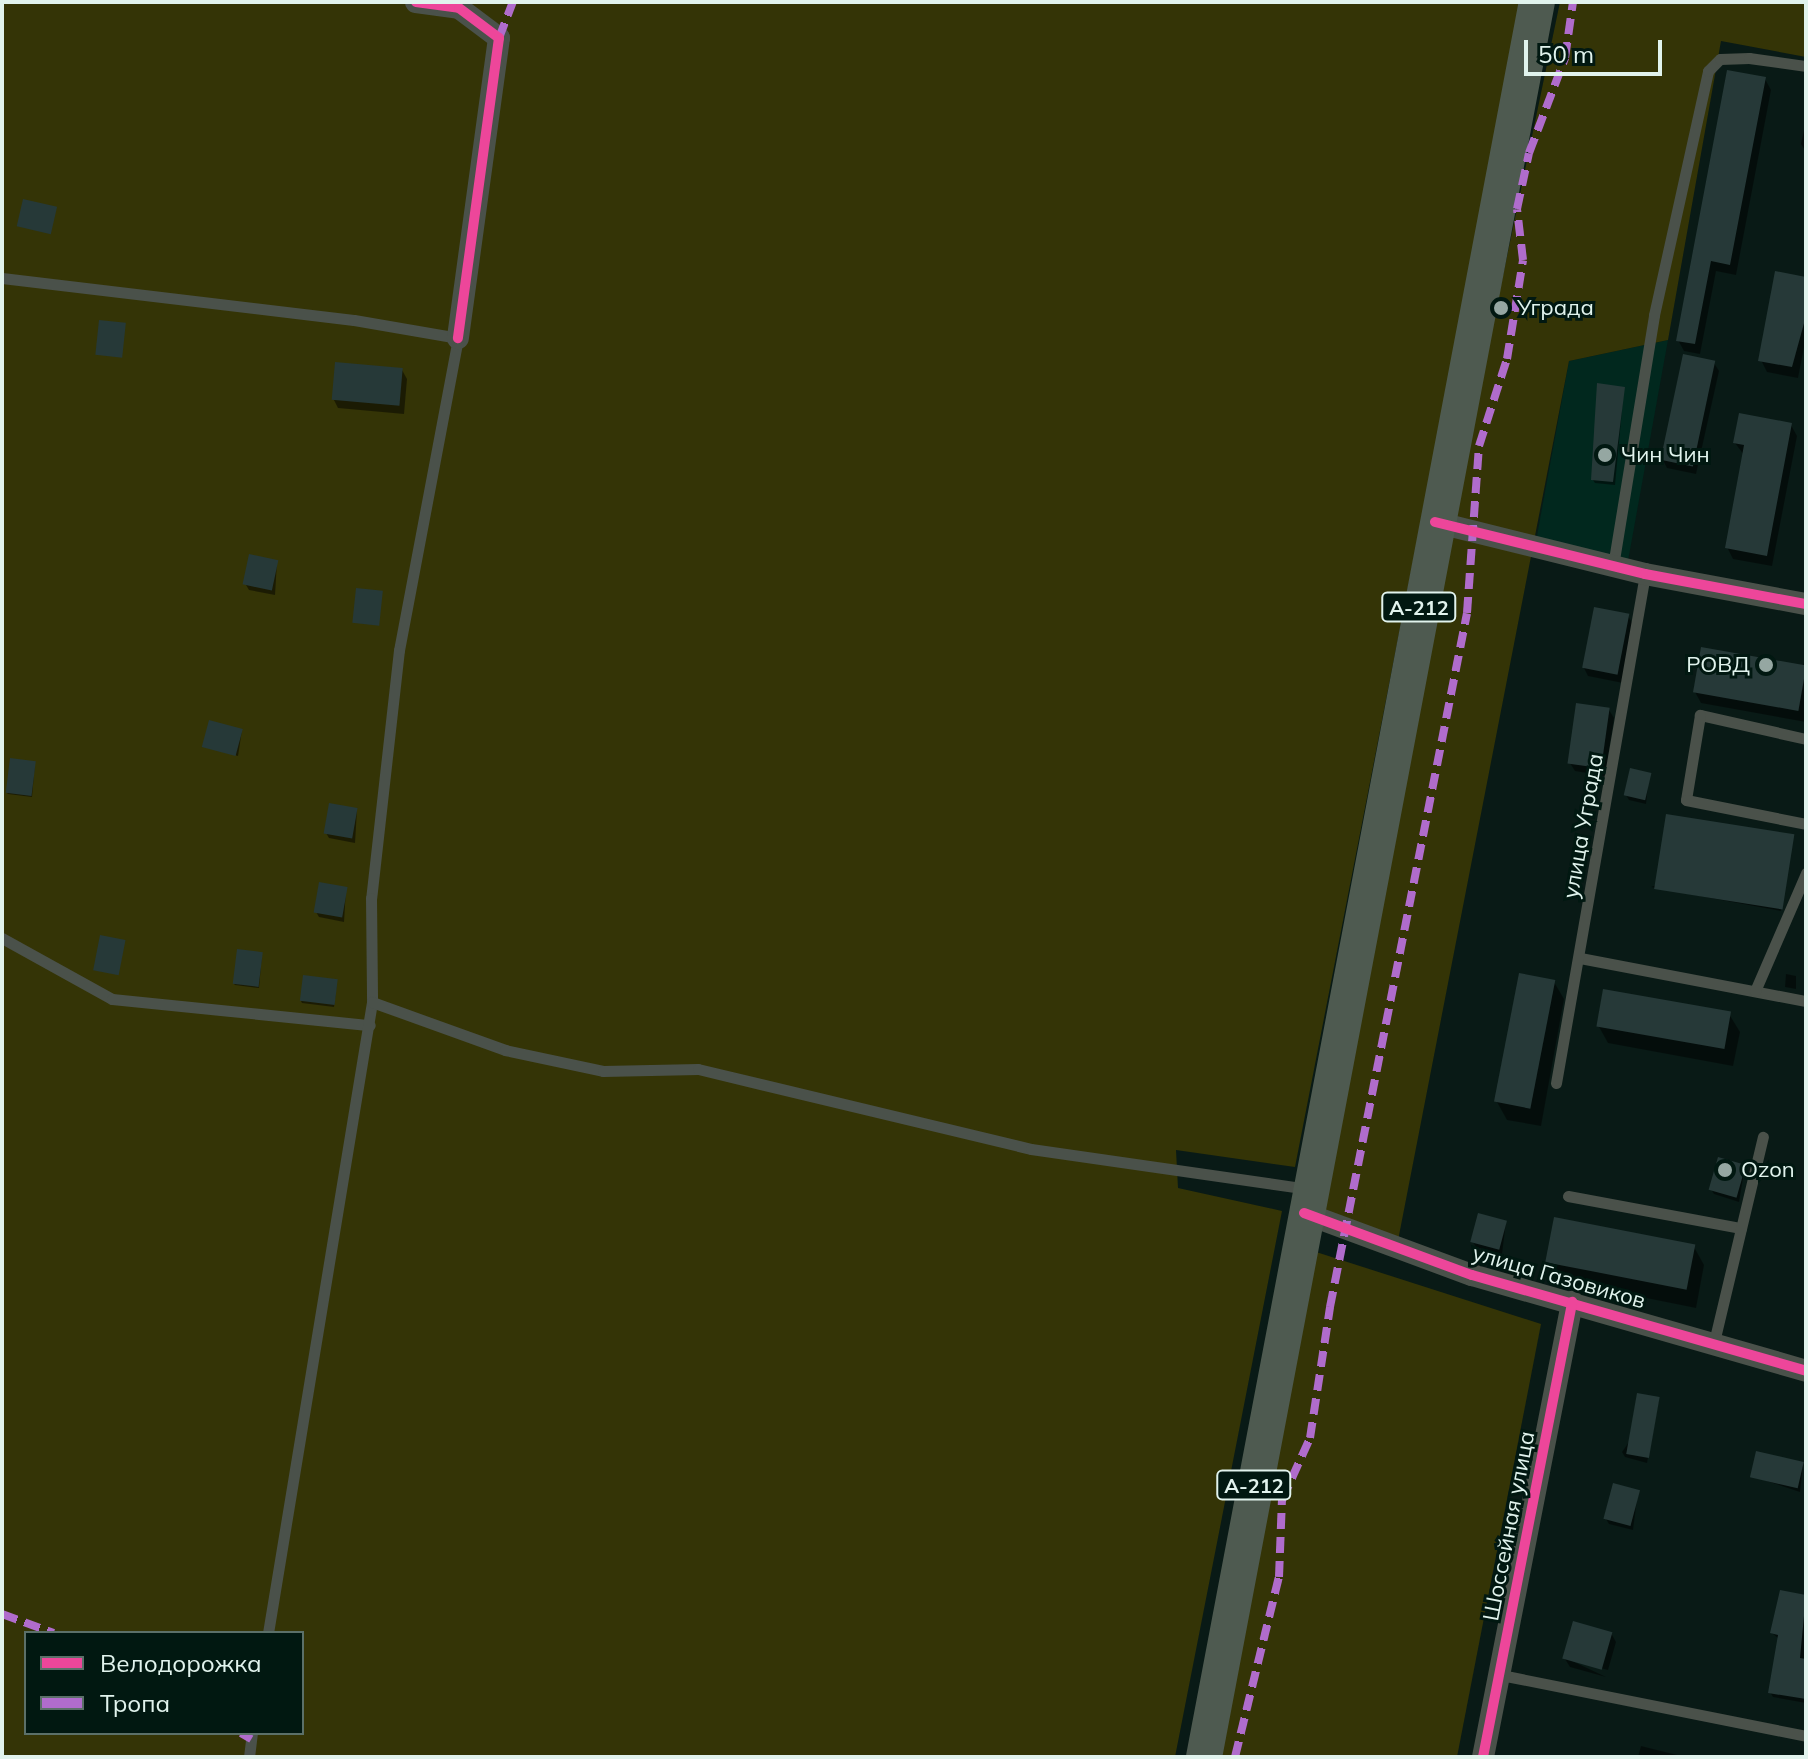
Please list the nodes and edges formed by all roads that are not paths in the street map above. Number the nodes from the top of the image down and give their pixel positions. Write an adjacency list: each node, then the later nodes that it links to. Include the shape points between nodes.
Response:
1 (416, 2): 5 (street, via 459,8 499,38)
2 (1537, 2): 6 (highway, А-212)
3 (1806, 66): 7 (lane, via 1720,59 1708,71 1654,315)
4 (2, 278): 5 (lane, via 354,320)
5 (458, 338): 17 (lane, via 399,650 371,898)
6 (1435, 522): 7 (street); 22 (highway, А-212)
7 (1613, 566): 8 (street)
8 (1645, 574): 9 (street); 14 (lane, улица Уграда)
9 (1806, 604)
10 (1806, 739): 11 (lane, via 1700,715 1686,800)
11 (1806, 824)
12 (1806, 873): 15 (lane)
13 (2, 938): 18 (lane, via 112,999)
14 (1580, 958): 15 (lane); 19 (lane, улица Уграда)
15 (1755, 991): 16 (lane)
16 (1806, 1001)
17 (372, 1002): 18 (lane); 22 (lane, via 505,1050 603,1071 698,1069 1031,1149)
18 (370, 1025): 27 (lane, via 361,1049)
19 (1556, 1083)
20 (1763, 1137): 23 (lane)
21 (1568, 1196): 23 (lane)
22 (1306, 1201): 24 (street, улица Газовиков, via 1472,1275); 32 (highway, А-212)
23 (1741, 1228): 25 (lane)
24 (1572, 1302): 25 (street, улица Газовиков); 28 (street, Шоссейная улица)
25 (1714, 1342): 26 (street, улица Газовиков)
26 (1805, 1368)
27 (268, 1631)
28 (1501, 1675): 30 (lane); 33 (street, Шоссейная улица)
29 (252, 1735): 31 (lane)
30 (1806, 1736)
31 (249, 1757)
32 (1204, 1757)
33 (1483, 1757)

